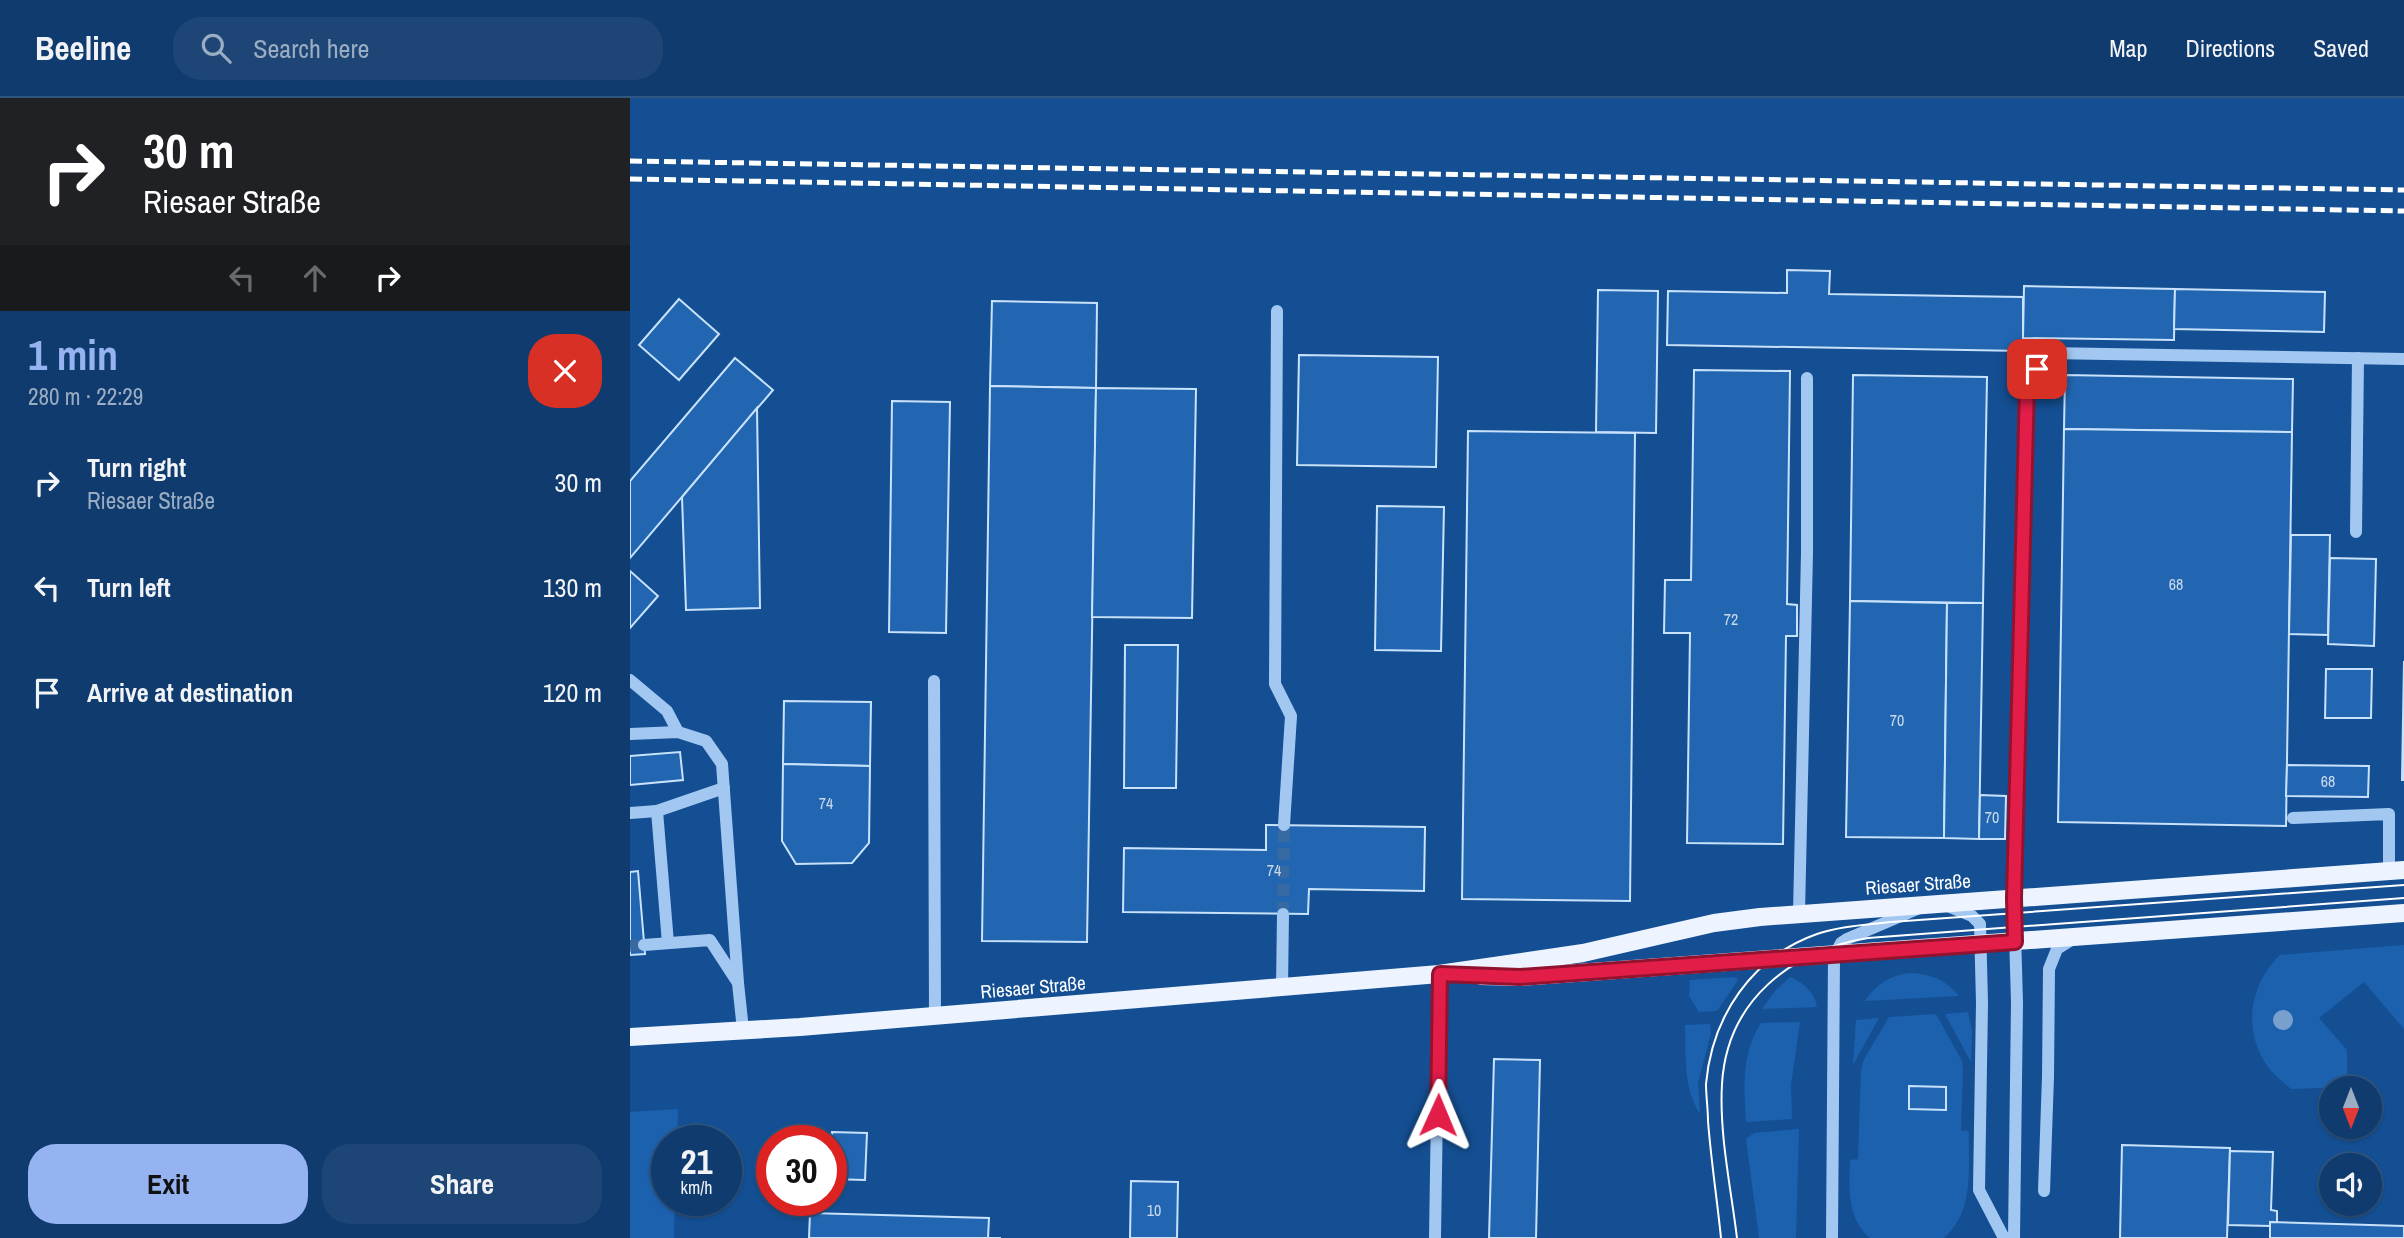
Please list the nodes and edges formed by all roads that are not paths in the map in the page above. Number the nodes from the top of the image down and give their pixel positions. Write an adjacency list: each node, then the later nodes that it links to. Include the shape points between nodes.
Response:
1 (1277, 311): 14 (street, via 1275,684 1291,716)
2 (2358, 358): 3 (street); 5 (street); 16 (street, via 2047,353 2027,386)
3 (2404, 359)
4 (1807, 378): 20 (street)
5 (2356, 533)
6 (630, 680): 8 (street, via 667,711)
7 (934, 681): 30 (street)
8 (678, 732): 9 (street); 10 (street, via 706,741 722,764)
9 (630, 734)
10 (723, 788): 11 (street); 28 (street)
11 (657, 811): 12 (street); 23 (street)
12 (630, 813)
13 (2293, 818): 15 (street, via 2389,814)
14 (1284, 825)
15 (2397, 870): 16 (main road, Riesaer Straße)
16 (2014, 898): 17 (main road, Riesaer Straße); 22 (street)
17 (1934, 904): 20 (main road, Riesaer Straße); 25 (street, via 1977,920); 26 (street, via 1847,939)
18 (2404, 913): 21 (main road, Riesaer Straße)
19 (1283, 914): 29 (street)
20 (1799, 914): 27 (main road, Riesaer Straße, via 1714,923 1583,953)
21 (2077, 938): 22 (main road, Riesaer Straße); 33 (street, via 2057,949 2049,968)
22 (2015, 942): 25 (main road, Riesaer Straße); 37 (street)
23 (668, 943): 24 (street); 28 (street, via 710,940)
24 (644, 945)
25 (1981, 945): 26 (main road, Riesaer Straße); 36 (street, via 1979,1190)
26 (1834, 956): 27 (main road, Riesaer Straße, via 1520,977); 35 (street)
27 (1440, 974): 29 (main road, Riesaer Straße); 34 (street)
28 (738, 983): 31 (street)
29 (1282, 987): 30 (main road, Riesaer Straße)
30 (935, 1016): 31 (main road, Riesaer Straße)
31 (743, 1030): 32 (main road, Riesaer Straße)
32 (630, 1037)
33 (2043, 1191)
34 (1435, 1238)
35 (1832, 1238)
36 (2004, 1238)
37 (2014, 1238)

